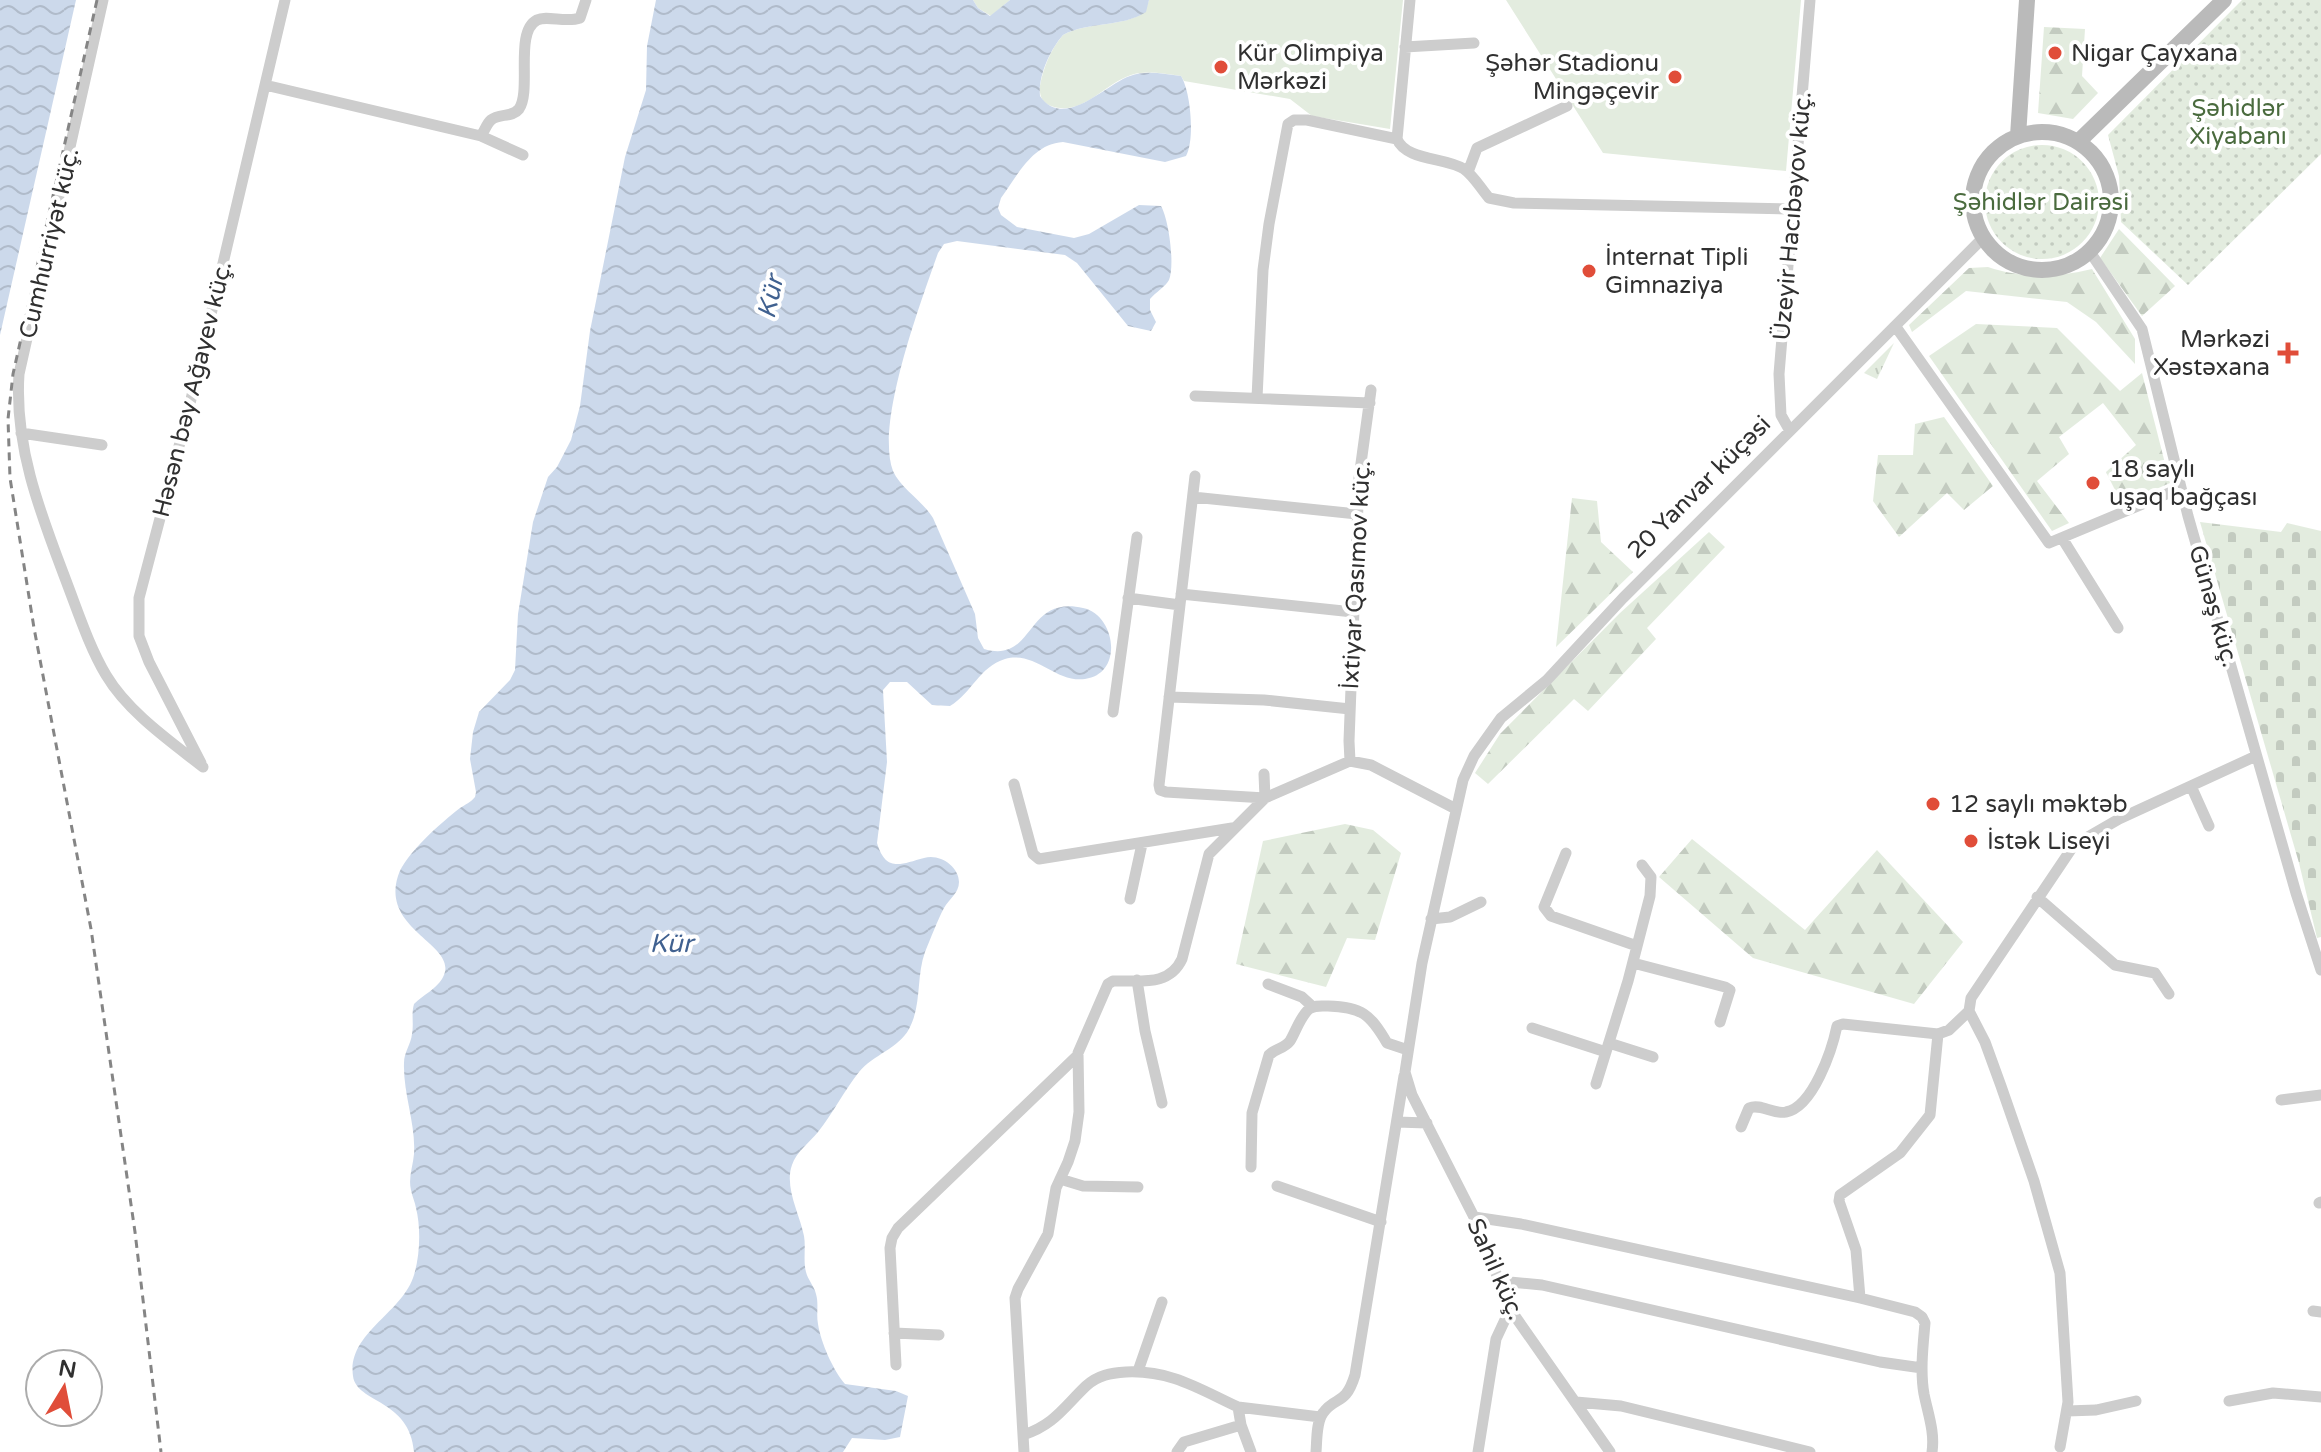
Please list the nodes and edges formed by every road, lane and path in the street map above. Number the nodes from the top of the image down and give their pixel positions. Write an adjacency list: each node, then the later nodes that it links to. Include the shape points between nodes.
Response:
1 (103, 0): 27 (street, Cumhurriyət küç., via 19,374)
2 (285, 0): 10 (street, Həsən bəy Ağayev küç.)
3 (586, 0): 12 (street, via 580,18 535,21 529,29 519,109 490,120)
4 (1410, 0): 9 (street)
5 (1810, 0): 18 (street, Üzeyir Hacıbəyov küç.)
6 (2027, 0): 13 (main road)
7 (2224, 0): 15 (main road)
8 (1474, 43): 9 (street)
9 (1405, 47): 14 (street)
10 (265, 85): 12 (street); 44 (street, Həsən bəy Ağayev küç., via 139,598 139,636)
11 (1567, 106): 17 (street, via 1477,148)
12 (481, 136): 16 (street)
13 (2018, 136): 15 (main road, via 2055,133); 19 (main road, via 1995,151 1979,173 1973,199)
14 (1397, 139): 17 (street, via 1407,151); 24 (street, via 1307,120 1288,124 1263,270)
15 (2078, 142): 20 (main road, via 2103,167 2111,189 2104,233)
16 (523, 155)
17 (1468, 172): 18 (street, via 1489,198 1499,202)
18 (1791, 209): 26 (street, Üzeyir Hacıbəyov küç., via 1779,394 1781,415)
19 (1983, 238): 20 (main road, via 2002,258 2040,271 2071,265); 21 (street, 20 Yanvar küçəsi)
20 (2090, 252): 30 (street, Günəş küç., via 2142,329)
21 (1896, 327): 26 (street, 20 Yanvar küçəsi); 34 (street, via 2049,543)
22 (1371, 390): 25 (street, İxtiyar Qasımov küç.)
23 (1195, 396): 24 (street)
24 (1257, 398): 25 (street)
25 (1370, 403): 32 (street, İxtiyar Qasımov küç.)
26 (1790, 431): 46 (street, 20 Yanvar küçəsi, via 1547,680 1501,718)
27 (21, 433): 28 (street); 44 (street, Cumhurriyət küç., via 43,519 107,676 148,723)
28 (102, 445)
29 (1195, 476): 31 (street)
30 (2181, 488): 34 (street); 42 (street, Günəş küç.)
31 (1193, 497): 32 (street); 36 (street)
32 (1357, 514): 37 (street, İxtiyar Qasımov küç.)
33 (1137, 537): 35 (street)
34 (2062, 538): 38 (street)
35 (1128, 598): 36 (street); 41 (street)
36 (1181, 599): 37 (street); 39 (street)
37 (1353, 612): 40 (street, İxtiyar Qasımov küç.)
38 (2118, 628)
39 (1169, 697): 40 (street); 49 (street, via 1160,790)
40 (1350, 709): 43 (street, İxtiyar Qasımov küç.)
41 (1113, 712)
42 (2256, 756): 48 (street); 61 (street, Günəş küç.)
43 (1350, 761): 49 (street); 50 (street, via 1371,765)
44 (203, 767)
45 (1264, 774): 49 (street)
46 (1463, 780): 50 (street, Sahil küç.)
47 (1014, 784): 53 (street, via 1031,848 1039,859)
48 (2191, 786): 51 (street); 56 (street, via 2078,842)
49 (1265, 798): 52 (street)
50 (1454, 808): 59 (street, Sahil küç.)
51 (2209, 826)
52 (1233, 828): 53 (street); 64 (street, via 1204,866 1176,972 1164,979)
53 (1142, 844): 57 (street)
54 (1566, 853): 60 (street, via 1546,912)
55 (1642, 865): 60 (street, via 1651,884)
56 (2037, 897): 66 (street, via 2102,956 2115,965 2155,973); 68 (street, via 1975,990)
57 (1130, 899)
58 (1481, 902): 59 (street, via 1450,917)
59 (1431, 919): 73 (street, Sahil küç.)
60 (1637, 946): 62 (street)
61 (2317, 948): 63 (street, Günəş küç.)
62 (1633, 963): 69 (street, via 1730,990); 72 (street)
63 (2321, 970)
64 (1137, 980): 74 (street, via 1108,984); 80 (street)
65 (1268, 984): 67 (street)
66 (2169, 994)
67 (1313, 1007): 73 (street, via 1356,1009 1373,1020 1387,1043); 84 (street, via 1284,1047 1269,1055 1252,1113)
68 (1969, 1011): 71 (street); 104 (street, via 2001,1086 2055,1252 2063,1300)
69 (1720, 1022)
70 (1532, 1028): 72 (street)
71 (1938, 1034): 83 (street, via 1837,1026 1813,1090 1784,1113 1749,1108); 91 (street, via 1930,1115 1900,1153 1840,1195 1856,1250)
72 (1607, 1048): 75 (street); 77 (street)
73 (1408, 1050): 76 (street, Sahil küç.)
74 (1078, 1055): 85 (street, via 1075,1141); 94 (street, via 898,1228 890,1248)
75 (1653, 1057)
76 (1405, 1072): 81 (street, Sahil küç.); 82 (street, Sahil küç.)
77 (1596, 1084)
78 (2321, 1095): 79 (street)
79 (2281, 1100)
80 (1162, 1103)
81 (1397, 1122): 82 (street); 89 (street, Sahil küç.)
82 (1427, 1123): 88 (street, Sahil küç.)
83 (1741, 1127)
84 (1251, 1167)
85 (1060, 1179): 87 (street, via 1083,1186); 107 (street, via 1046,1242 1015,1298)
86 (1277, 1186): 89 (street)
87 (1138, 1187)
88 (1474, 1217): 90 (street, Sahil küç.); 91 (street)
89 (1381, 1222): 105 (street, Sahil küç., via 1355,1375 1344,1398)
90 (1499, 1281): 93 (street, Sahil küç.); 97 (street, via 1542,1285)
91 (1860, 1298): 97 (street, via 1922,1317)
92 (1162, 1302): 98 (street)
93 (1510, 1309): 102 (street, Sahil küç.); 113 (street, via 1496,1339)
94 (894, 1333): 95 (street); 96 (street)
95 (939, 1335)
96 (896, 1365)
97 (1922, 1368): 116 (street)
98 (1138, 1371): 103 (street, via 1164,1373); 107 (street, via 1101,1376 1052,1422)
99 (2321, 1397): 101 (street, via 2273,1393)
100 (2136, 1401): 104 (street)
101 (2229, 1401)
102 (1576, 1402): 114 (street, Sahil küç.); 115 (street, via 1621,1406)
103 (1238, 1407): 105 (street); 106 (street)
104 (2067, 1411): 108 (street)
105 (1320, 1417): 112 (street)
106 (1241, 1425): 110 (street, via 1184,1442); 111 (street)
107 (1023, 1435): 109 (street)
108 (2060, 1447)
109 (1024, 1452)
110 (1177, 1452)
111 (1251, 1452)
112 (1316, 1452)
113 (1478, 1452)
114 (1610, 1452)
115 (1810, 1452)
116 (1932, 1452)

